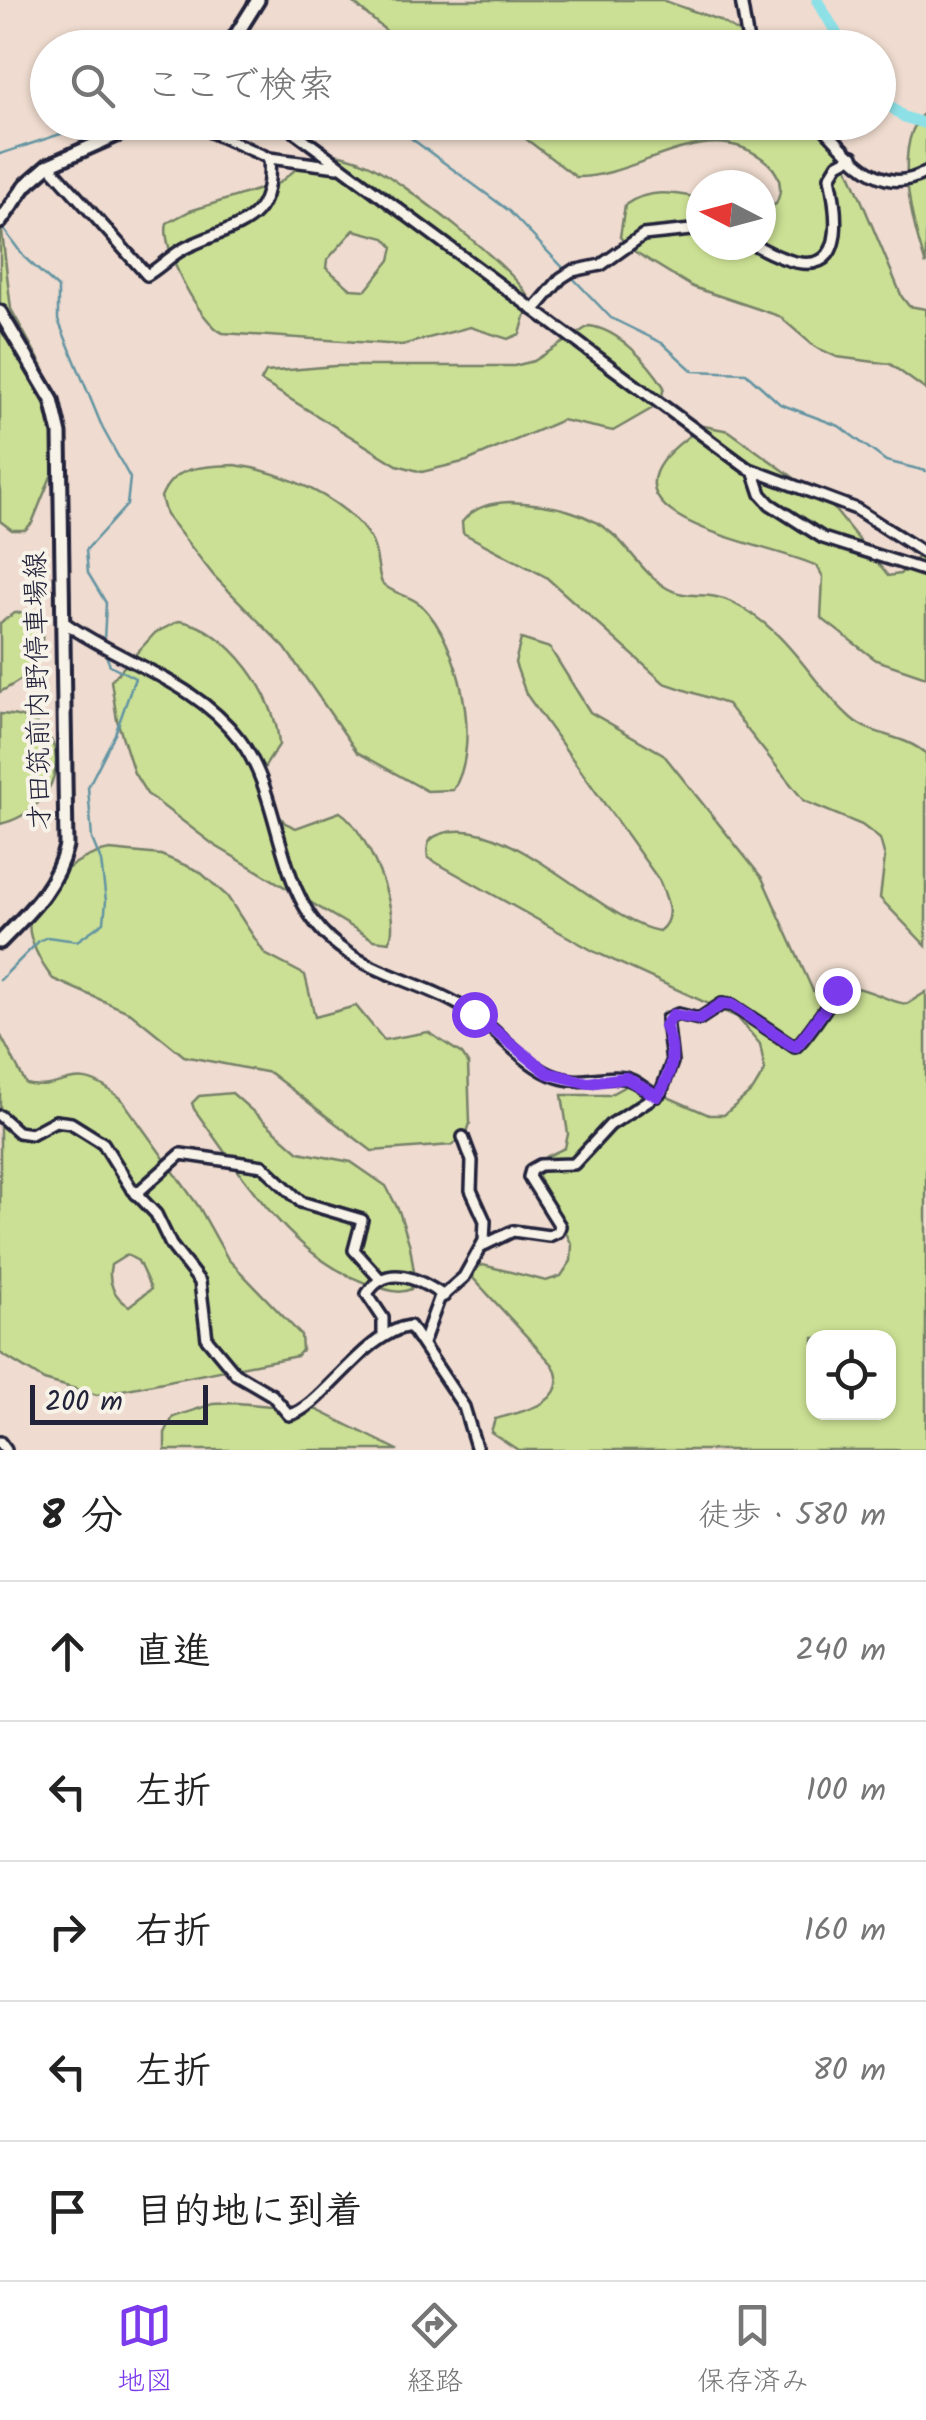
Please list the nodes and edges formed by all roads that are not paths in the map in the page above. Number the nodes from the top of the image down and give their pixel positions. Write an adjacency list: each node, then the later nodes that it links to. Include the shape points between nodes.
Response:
1 (258, 0): 3 (main road)
2 (741, 0): 4 (street)
3 (239, 30)
4 (746, 30)
5 (105, 140): 11 (main road)
6 (228, 140): 10 (street)
7 (305, 140): 12 (street)
8 (836, 140): 9 (street)
9 (852, 156): 13 (street, via 884,181 899,183); 16 (street, via 830,178 839,226 827,254 808,264)
10 (269, 158): 11 (street, via 270,194 258,216 184,248 148,275); 12 (street)
11 (49, 165): 14 (main road)
12 (341, 167): 17 (street)
13 (926, 172)
14 (0, 222)
15 (686, 231): 17 (street, via 633,239 600,265 572,270)
16 (776, 255)
17 (534, 310): 19 (street)
18 (0, 312): 22 (main road, 才田筑前内野停車場線, via 52,400 60,434)
19 (754, 471): 20 (street, via 856,509); 21 (street, via 770,504 823,538)
20 (926, 554)
21 (926, 571)
22 (65, 623): 23 (main road, 才田筑前内野停車場線, via 66,846 42,900); 25 (street, via 128,663 180,684 242,743 290,876 330,940 378,970 454,1001 548,1073 588,1083 626,1078)
23 (0, 942)
24 (837, 990): 25 (street, via 795,1047 732,1005 699,1019 673,1015 665,1026 672,1062)
25 (657, 1096): 29 (street, via 610,1125 574,1164 531,1170 529,1178 560,1226 555,1235 513,1231)
26 (0, 1116): 28 (street, via 31,1134 55,1121 83,1128 103,1142)
27 (463, 1137): 29 (street, via 472,1161 471,1190 485,1221)
28 (136, 1194): 30 (street, via 181,1154 262,1166 301,1202 362,1220 354,1250); 32 (street, via 200,1282 204,1331 214,1350 289,1416)
29 (482, 1246): 31 (street)
30 (381, 1280): 31 (street, via 412,1277); 32 (street, via 367,1294 382,1318)
31 (444, 1296): 33 (street)
32 (383, 1337): 33 (street, via 410,1326)
33 (424, 1343): 36 (street, via 464,1407)
34 (0, 1442): 35 (street)
35 (6, 1450)
36 (476, 1450)

